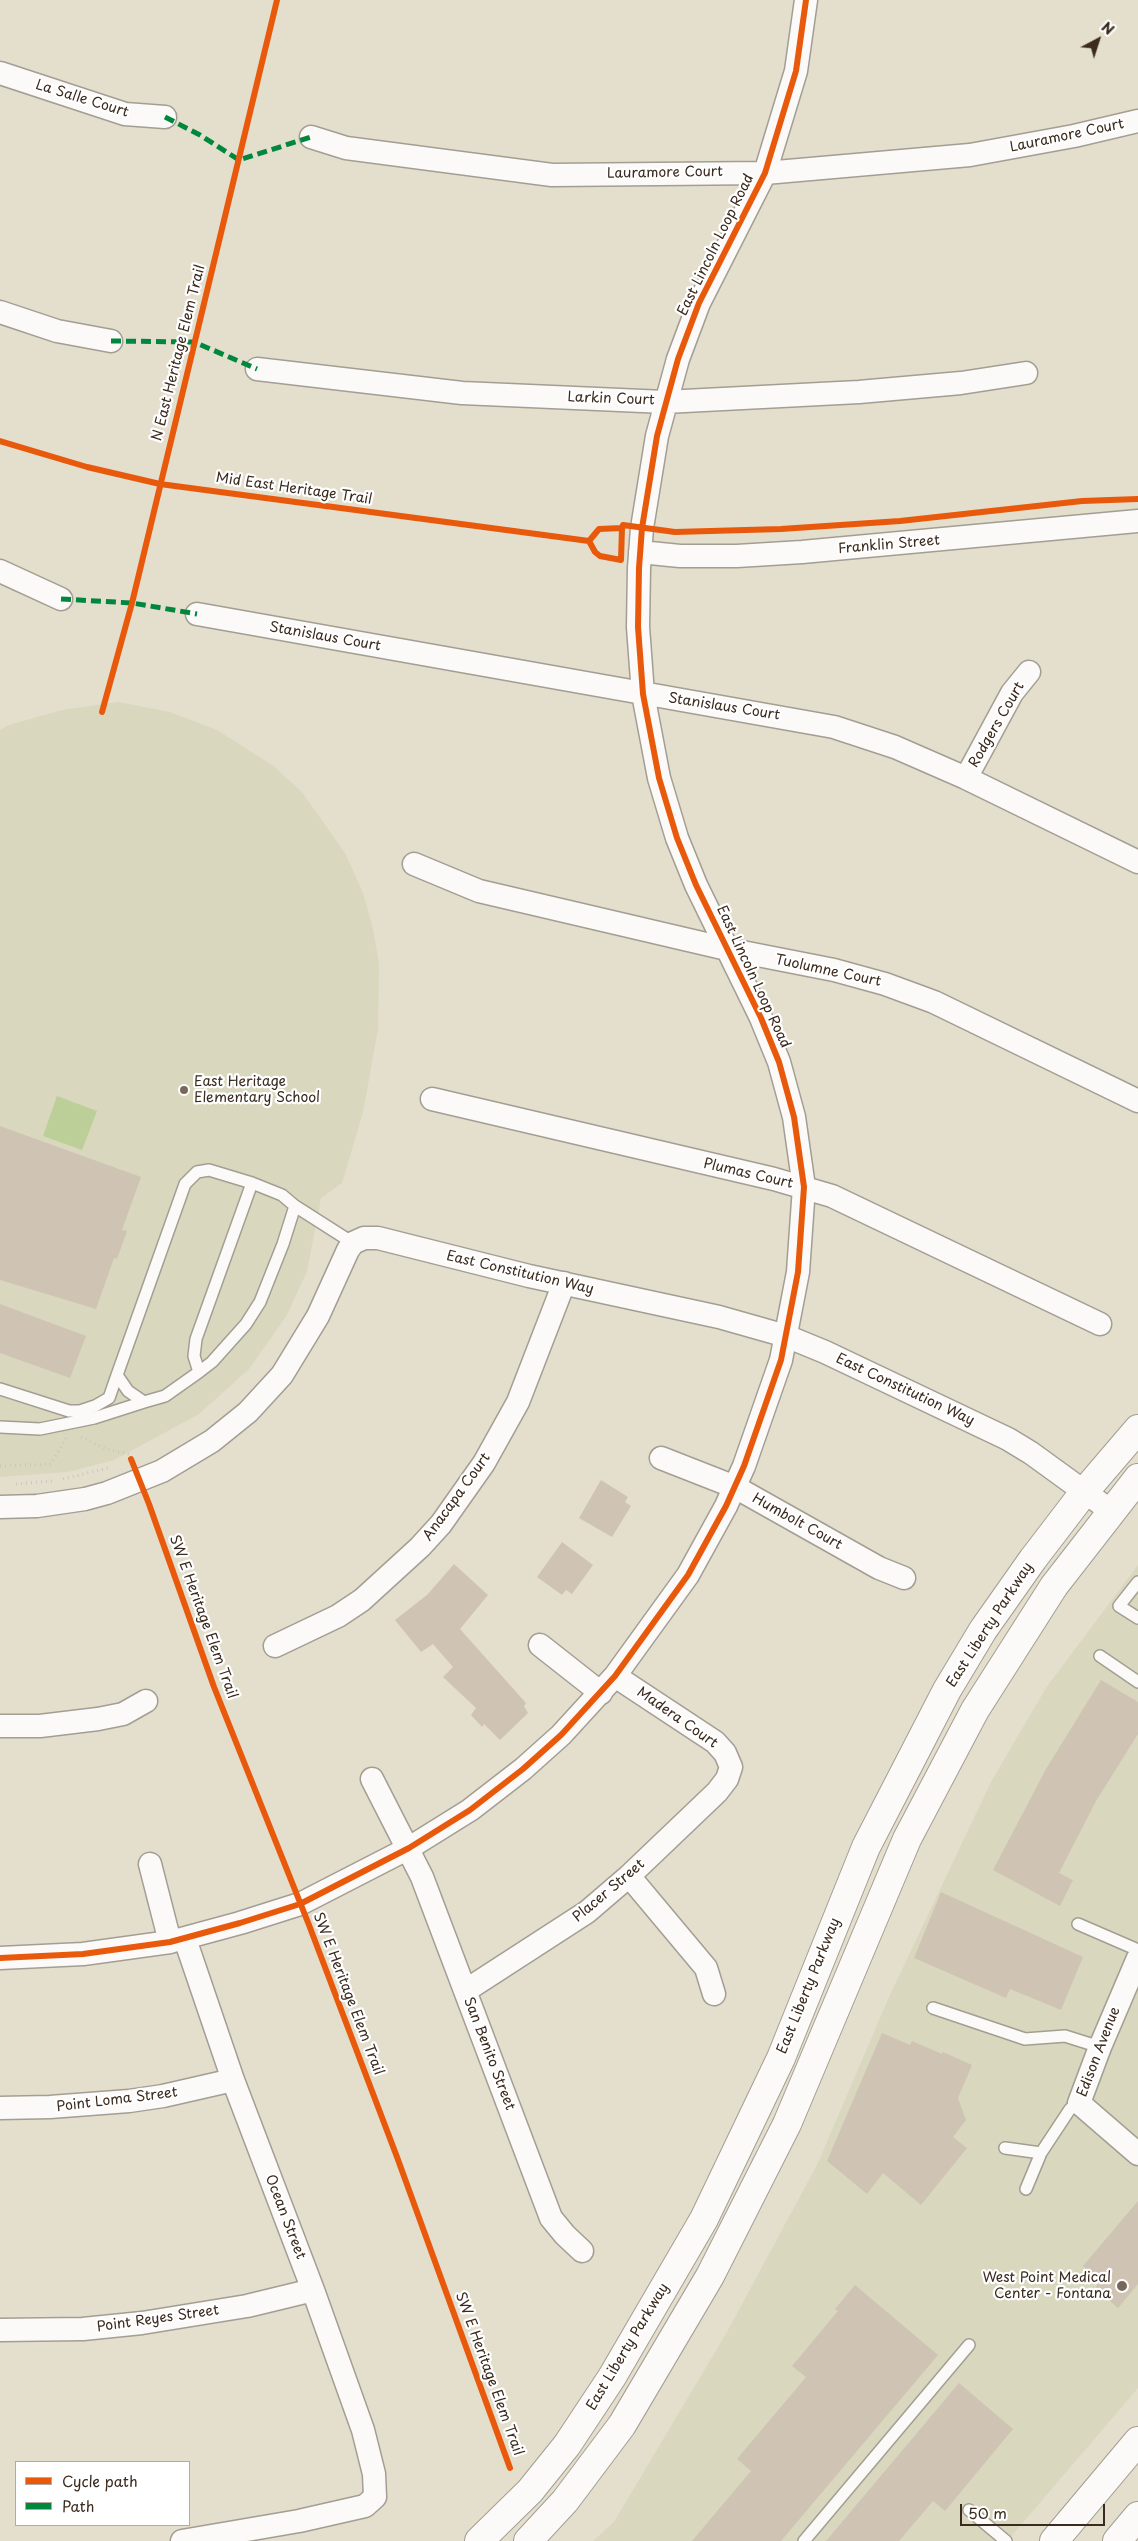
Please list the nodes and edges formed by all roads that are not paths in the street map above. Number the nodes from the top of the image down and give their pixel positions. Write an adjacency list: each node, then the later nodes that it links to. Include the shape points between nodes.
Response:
1 (806, 0): 6 (street, East Lincoln Loop Road, via 796,71)
2 (0, 73): 3 (street, La Salle Court, via 125,114)
3 (165, 117)
4 (1138, 121): 6 (street, Lauramore Court, via 970,155)
5 (311, 137): 6 (street, Lauramore Court, via 346,148 552,174)
6 (765, 173): 11 (street, East Lincoln Loop Road, via 699,303)
7 (0, 312): 8 (street, via 57,331)
8 (111, 342)
9 (257, 369): 11 (street, Larkin Court, via 462,393)
10 (1026, 372): 11 (street, Larkin Court, via 961,383 858,392)
11 (665, 402): 13 (street, East Lincoln Loop Road, via 648,486)
12 (1138, 521): 13 (street, Franklin Street, via 802,552 728,556)
13 (640, 552): 18 (street, East Lincoln Loop Road, via 638,627)
14 (0, 570): 15 (street)
15 (61, 599)
16 (197, 614): 18 (street, Stanislaus Court)
17 (1028, 672): 19 (street, Rodgers Court, via 1012,693)
18 (643, 694): 19 (street, Stanislaus Court, via 834,726 895,747); 22 (street, East Lincoln Loop Road, via 659,778 677,838)
19 (966, 778): 20 (street, Stanislaus Court)
20 (1138, 862)
21 (414, 864): 22 (street, Tuolumne Court, via 479,890)
22 (727, 949): 24 (street, Tuolumne Court, via 834,970 934,1002); 26 (street, East Lincoln Loop Road, via 780,1062 794,1118)
23 (432, 1099): 26 (street, Plumas Court)
24 (1138, 1101)
25 (252, 1182): 27 (lane, via 282,1195); 32 (lane, via 196,1339 194,1356); 33 (lane, via 208,1170 197,1172 184,1184)
26 (804, 1187): 30 (street, Plumas Court, via 870,1212); 31 (street, East Lincoln Loop Road, via 798,1272)
27 (295, 1206): 28 (lane); 32 (lane, via 260,1302 246,1324)
28 (353, 1243): 29 (street, East Constitution Way, via 364,1238 378,1238); 42 (street, via 308,1334 288,1366 264,1396 212,1442 140,1481 85,1499)
29 (564, 1283): 31 (street, East Constitution Way, via 719,1316); 48 (street, Anacapa Court, via 518,1402 484,1462 441,1524 356,1605)
30 (1100, 1324)
31 (786, 1336): 40 (street, East Lincoln Loop Road, via 757,1434); 41 (street, East Constitution Way, via 1008,1439)
32 (199, 1372): 35 (lane, via 166,1396)
33 (117, 1375): 34 (lane, via 109,1398 80,1411 69,1411); 35 (lane, via 128,1391)
34 (0, 1389)
35 (144, 1402): 36 (lane, via 94,1418 40,1429)
36 (0, 1427)
37 (1138, 1429): 41 (street, East Liberty Parkway)
38 (661, 1458): 40 (street, Humbolt Court)
39 (1138, 1478): 43 (street)
40 (734, 1487): 44 (street, Humbolt Court, via 879,1568); 51 (street, East Lincoln Loop Road, via 688,1575)
41 (1085, 1491): 43 (street, East Constitution Way); 80 (street, East Liberty Parkway, via 983,1630 947,1690 862,1855 781,2058 690,2242 596,2402 567,2445)
42 (0, 1507)
43 (1111, 1511): 84 (street, via 1054,1586 954,1748 895,1865 787,2124 710,2276 622,2425)
44 (904, 1578)
45 (1138, 1582): 46 (lane, via 1119,1606)
46 (1138, 1618)
47 (540, 1645): 51 (street, Madera Court)
48 (275, 1646)
49 (1100, 1656): 50 (lane)
50 (1138, 1682)
51 (608, 1684): 54 (street, Madera Court, via 715,1742); 56 (street, East Lincoln Loop Road, via 561,1735 523,1769 470,1810)
52 (146, 1701): 53 (street, via 123,1714 91,1720 40,1726)
53 (0, 1726)
54 (731, 1767): 58 (street, Placer Street, via 717,1792)
55 (372, 1779): 56 (street, San Benito Street)
56 (409, 1848): 60 (street, East Lincoln Loop Road, via 300,1904); 64 (street, San Benito Street)
57 (150, 1864): 60 (street, Ocean Street)
58 (629, 1876): 64 (street, Placer Street, via 556,1934); 65 (street, via 706,1968)
59 (1078, 1924): 61 (lane)
60 (177, 1941): 62 (street, East Lincoln Loop Road, via 83,1954); 68 (street, Ocean Street)
61 (1138, 1950)
62 (0, 1958)
63 (1138, 1958): 67 (street, Edison Avenue)
64 (464, 1991): 75 (street, San Benito Street, via 551,2218)
65 (714, 1994)
66 (933, 2008): 67 (lane, via 1025,2039 1065,2036)
67 (1100, 2047): 69 (street, Edison Avenue)
68 (233, 2080): 70 (street, Point Loma Street, via 129,2101); 76 (street, Ocean Street)
69 (1079, 2103): 72 (lane, via 1070,2109); 73 (street, Edison Avenue)
70 (0, 2108)
71 (1005, 2148): 72 (lane)
72 (1041, 2153): 74 (lane)
73 (1138, 2154)
74 (1026, 2189)
75 (582, 2251)
76 (313, 2290): 77 (street, Point Reyes Street, via 247,2306 142,2323 83,2329); 85 (street, Ocean Street, via 370,2451 375,2497 365,2506 318,2517)
77 (0, 2330)
78 (969, 2345): 86 (lane)
79 (1138, 2441): 88 (street)
80 (517, 2504): 83 (street, East Liberty Parkway); 84 (street)
81 (969, 2510): 87 (lane)
82 (1138, 2516): 89 (street)
83 (489, 2537)
84 (536, 2538)
85 (182, 2541)
86 (804, 2541)
87 (1006, 2541)
88 (1054, 2541)
89 (1117, 2541)

